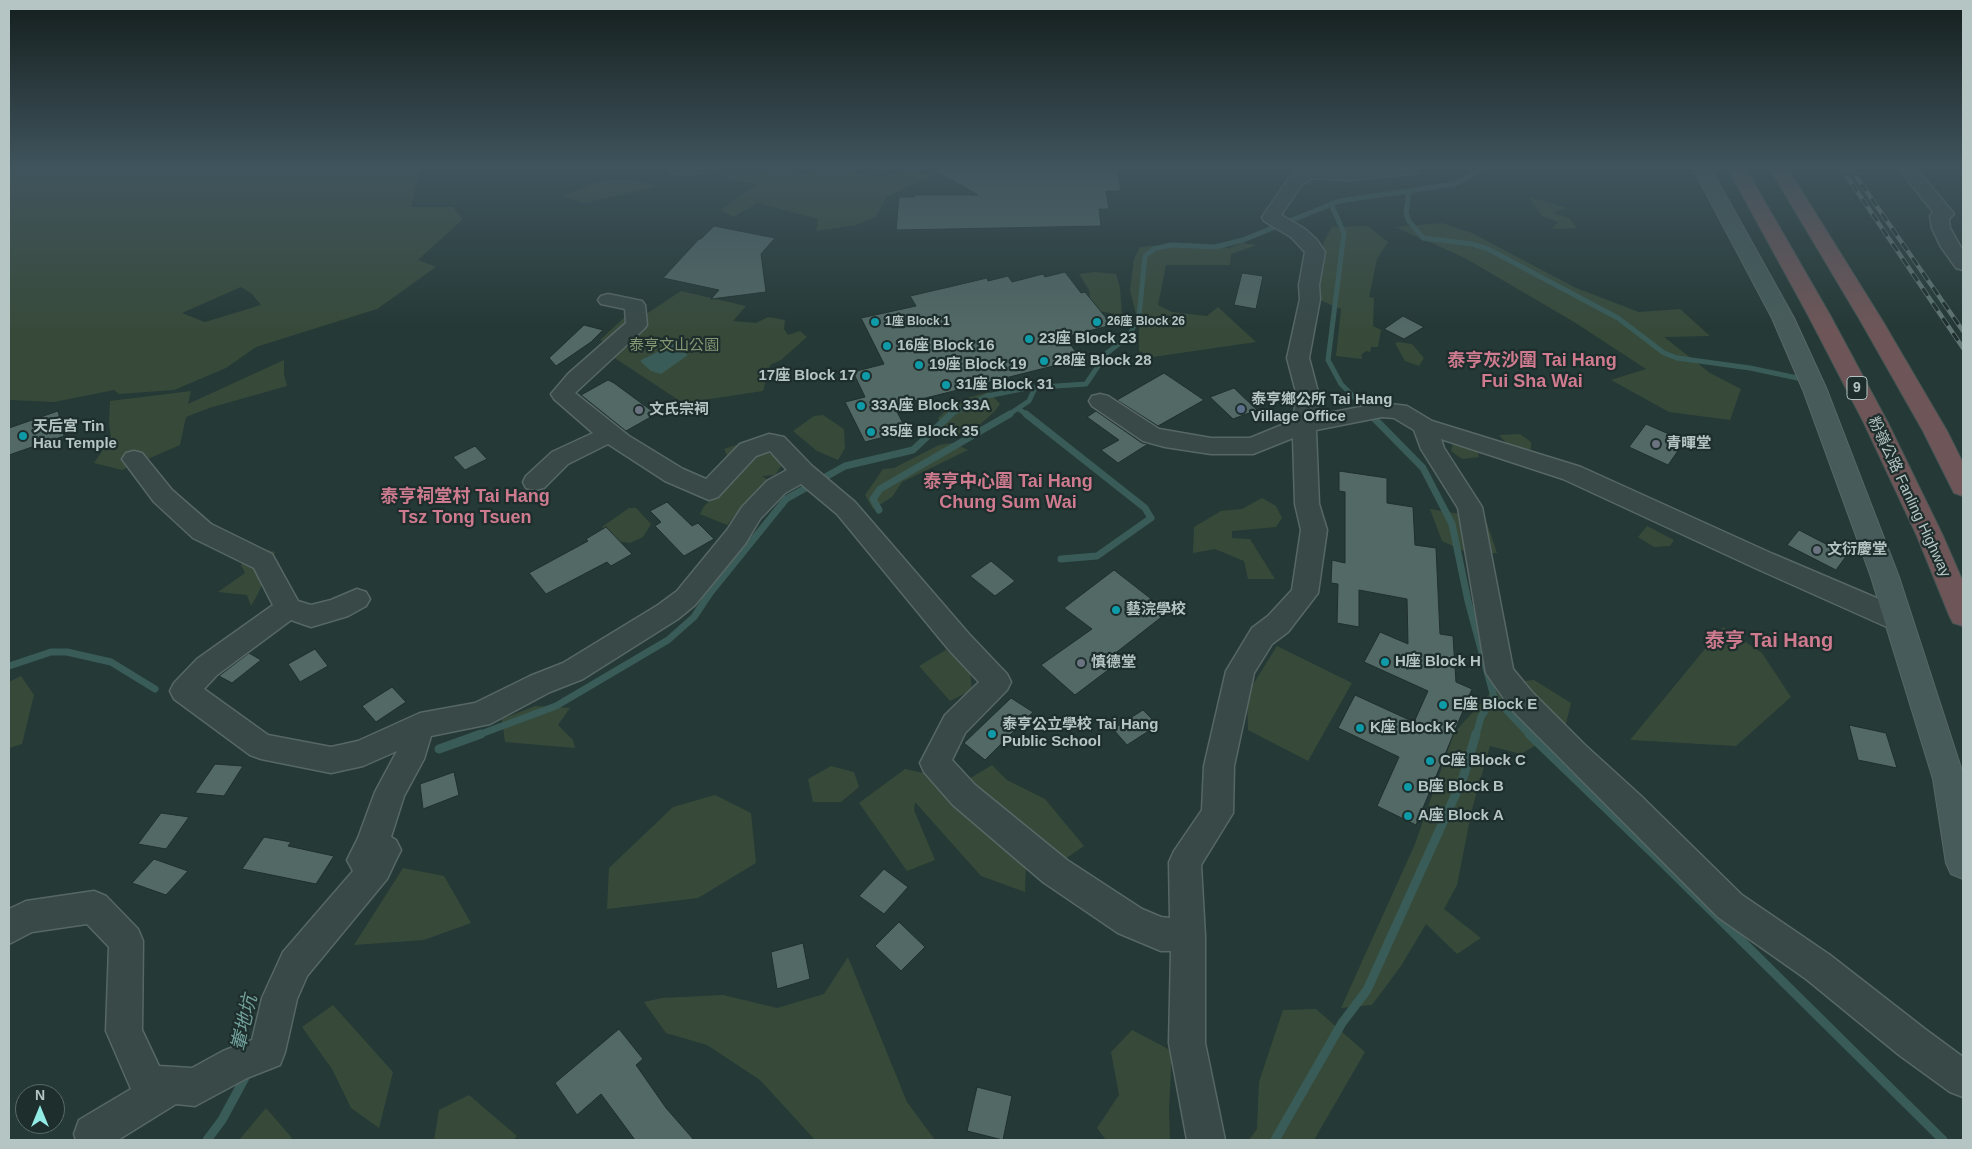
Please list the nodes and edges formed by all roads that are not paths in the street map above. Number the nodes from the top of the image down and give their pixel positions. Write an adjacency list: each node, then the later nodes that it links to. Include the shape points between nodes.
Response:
1 (1279, 223): 9 (street, via 1298,233 1315,252 1310,299 1298,358 1307,392)
2 (1731, 223): 19 (main road, via 1783,318 1815,390 1885,577)
3 (1767, 223): 18 (highway, 粉嶺公路 Fanling Highway / 9, via 1876,423 1930,536)
4 (1812, 223): 15 (highway, via 1871,320)
5 (1940, 223): 6 (street)
6 (1963, 264)
7 (608, 300): 11 (street, via 635,305 637,325 562,394)
8 (1100, 400): 9 (street, via 1151,435 1211,446 1253,446)
9 (1304, 425): 10 (street, via 1382,410 1399,411); 25 (street, via 1307,504 1314,530 1305,593 1278,624 1262,636 1240,671 1219,766 1218,813 1184,862)
10 (1424, 426): 19 (street, via 1572,473); 26 (street, via 1433,449 1470,508 1500,673 1522,701 1730,906 1818,968)
11 (610, 434): 13 (street, via 674,474 709,491 748,450 769,442 776,443); 14 (street, via 560,458)
12 (134, 459): 17 (street, via 163,496 202,531 263,560)
13 (814, 481): 20 (street, via 776,487 751,513 736,537 686,598 573,671 480,715); 25 (street, via 846,508 997,682 955,724 935,763 964,796 1055,871 1130,921 1161,934)
14 (535, 482)
15 (1963, 487)
16 (357, 599): 17 (street, via 338,609 311,616)
17 (288, 608): 20 (street, via 207,667 184,691 260,746 331,760 363,753)
18 (1963, 615)
19 (1897, 619): 22 (main road, via 1949,779)
20 (420, 725): 21 (street, via 409,759 390,792)
21 (372, 845): 23 (street); 27 (street, via 385,850 376,868 295,964 280,998 267,1052 196,1087)
22 (1963, 863)
23 (333, 904)
24 (9, 928): 27 (street, via 26,917 94,907 126,942 124,1030 148,1084)
25 (1188, 936): 29 (street, via 1187,1043)
26 (1963, 1080)
27 (171, 1086): 28 (street)
28 (93, 1134)
29 (1206, 1140)

